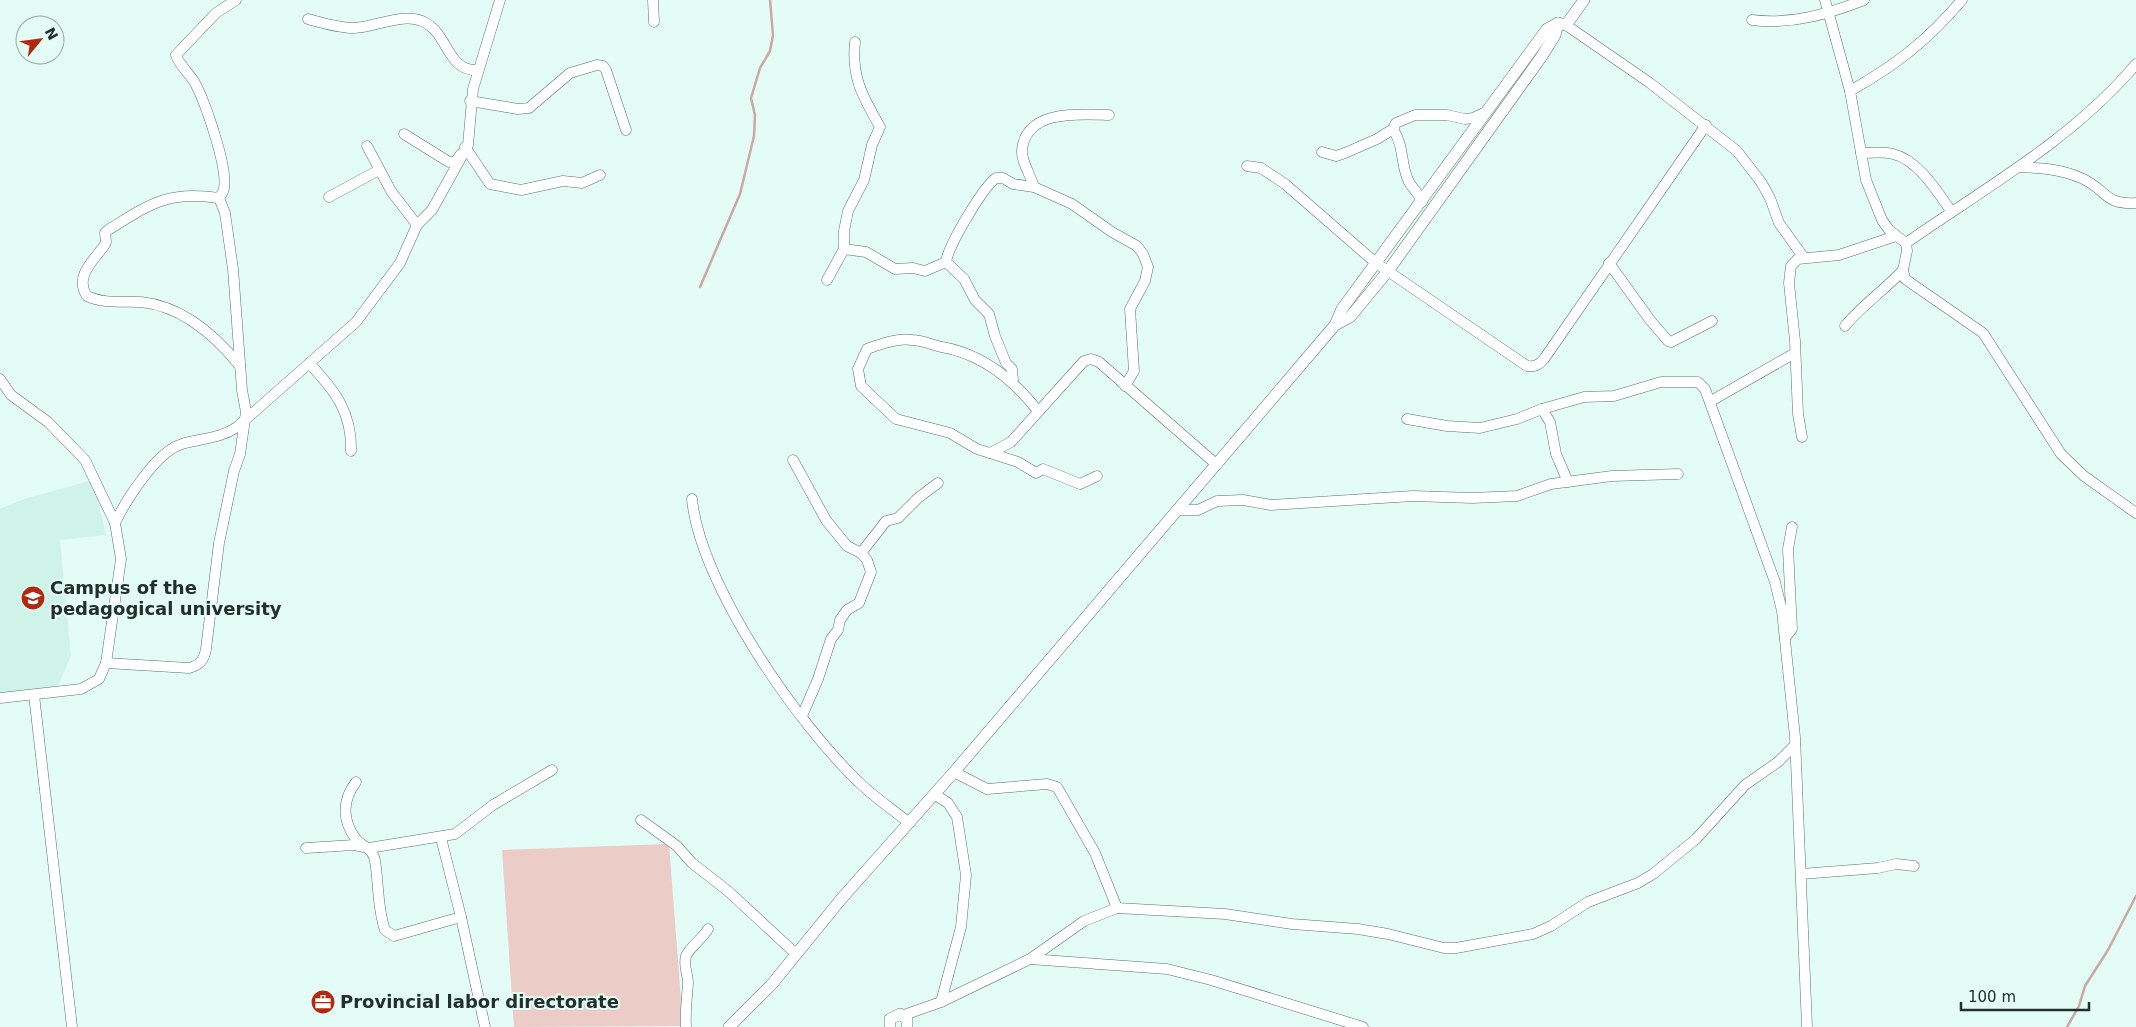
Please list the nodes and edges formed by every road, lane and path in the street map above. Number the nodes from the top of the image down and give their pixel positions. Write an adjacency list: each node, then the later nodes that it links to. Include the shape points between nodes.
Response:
1 (236, 0): 34 (street, via 216,13 176,55 201,95 218,148 224,177 224,189)
2 (500, 0): 15 (street)
3 (653, 0): 11 (street)
4 (1825, 0): 8 (street)
5 (1864, 0): 8 (street)
6 (1962, 0): 16 (street, via 1907,56)
7 (1582, 1): 12 (street)
8 (1830, 14): 10 (street, via 1781,22); 16 (street)
9 (308, 18): 15 (street, via 355,28 384,21 419,21 428,24 437,34 455,61 469,71)
10 (1752, 20)
11 (654, 22)
12 (1562, 24): 18 (street, via 1548,30); 20 (street); 40 (street)
13 (855, 42): 43 (street, via 853,60 857,80 880,127 864,180 848,211)
14 (2136, 64): 29 (street, via 2102,100)
15 (478, 70): 17 (street)
16 (1850, 91): 27 (street)
17 (470, 101): 22 (street, via 529,108 570,73 597,64 606,70); 24 (street)
18 (1488, 110): 21 (street, via 1465,119 1447,114 1415,114 1396,123); 35 (street)
19 (1110, 115): 32 (street, via 1056,116 1035,125 1026,136 1022,152)
20 (1706, 126): 44 (street, via 1748,163 1770,198 1779,223); 47 (street)
21 (1393, 129): 26 (street, via 1336,156); 35 (street, via 1402,148 1407,177)
22 (626, 130)
23 (404, 134): 24 (street, via 449,162 458,160)
24 (467, 144): 31 (street, via 490,184 497,186 521,190 563,180 582,183); 39 (street, via 454,174 432,210)
25 (367, 146): 30 (street)
26 (1322, 152)
27 (1861, 153): 37 (street, via 1886,152 1906,160 1936,190); 41 (street, via 1875,208)
28 (1247, 166): 46 (street, via 1261,168 1285,184)
29 (2020, 167): 36 (street, via 2059,170 2082,178 2114,202); 37 (street)
30 (379, 170): 33 (street); 39 (street, via 403,209)
31 (600, 175)
32 (1034, 187): 45 (street, via 1013,184 1003,178 992,181 947,252); 59 (street, via 1072,204 1137,246 1143,254 1148,268 1146,281 1130,309 1134,371)
33 (329, 197)
34 (219, 198): 56 (street, via 225,212 233,269); 56 (street, via 176,196 151,204 108,230 104,246 83,274 83,286 87,296 99,301 153,304 190,319)
35 (1422, 202): 38 (street)
36 (2136, 203)
37 (1951, 211): 42 (street)
38 (1410, 217): 40 (street); 46 (street)
39 (418, 225): 55 (street, via 400,263 356,322)
40 (1421, 225): 49 (street)
41 (1896, 236): 42 (street); 44 (street, via 1838,256)
42 (1906, 243): 48 (street, via 1908,251)
43 (844, 249): 45 (street, via 866,252 895,269 926,271); 50 (street)
44 (1804, 258): 54 (street, via 1791,266 1789,283)
45 (946, 262): 58 (street, via 964,279 975,300 992,319 995,336 1006,363 1012,369)
46 (1376, 263): 49 (street); 52 (street, via 1342,309)
47 (1609, 263): 49 (street, via 1544,359 1532,367); 51 (street, via 1668,341)
48 (1903, 270): 53 (street, via 1860,308); 76 (street, via 1908,282 1983,333 2061,454 2084,476)
49 (1388, 271): 52 (street, via 1350,317)
50 (827, 280)
51 (1712, 321)
52 (1336, 325): 69 (street)
53 (1845, 326)
54 (1795, 353): 60 (street); 65 (street)
55 (310, 364): 64 (street); 66 (street, via 340,398 350,432)
56 (240, 366): 64 (street)
57 (0, 378): 77 (street, via 11,395 48,422 85,460)
58 (1013, 382): 62 (street); 67 (street, via 961,351 911,339 867,348 858,369 861,386 896,419 950,433 976,449)
59 (1125, 386): 62 (street, via 1091,359 1084,362); 69 (street)
60 (1711, 401): 61 (street, via 1698,382 1668,382 1614,396 1584,397); 80 (street, via 1775,582)
61 (1542, 409): 63 (street, via 1480,428); 72 (street, via 1550,422 1556,454)
62 (1038, 411): 67 (street, via 1011,442)
63 (1407, 419)
64 (246, 420): 77 (street, via 227,434 179,444 169,451 142,480); 81 (street, via 219,543 204,658 189,668)
65 (1802, 437)
66 (350, 451)
67 (990, 453): 71 (street, via 1018,462 1036,473 1043,469 1080,484)
68 (794, 460): 79 (street, via 834,531 847,546)
69 (1216, 464): 75 (street)
70 (1678, 474): 72 (street, via 1612,476)
71 (1097, 476)
72 (1568, 482): 75 (street, via 1539,487 1517,496 1404,496 1270,505 1243,500 1217,501 1198,510)
73 (938, 483): 79 (street, via 898,518 886,521)
74 (692, 499): 84 (street, via 697,533 718,583 766,666)
75 (1177, 510): 87 (street)
76 (2136, 513)
77 (115, 522): 81 (street, via 121,559)
78 (1792, 527): 80 (street, via 1788,549 1792,629)
79 (861, 553): 84 (street, via 870,567 870,577 860,603 847,610 840,620)
80 (1785, 638): 85 (street)
81 (106, 663): 82 (street, via 99,678 81,689)
82 (34, 695): 83 (street); 104 (street)
83 (0, 698)
84 (802, 716): 91 (street, via 863,786)
85 (1795, 745): 96 (street); 97 (street, via 1778,762 1745,785 1696,839 1668,864 1638,883 1588,902 1533,934 1444,948 1358,929 1225,914)
86 (552, 770): 92 (street, via 493,805 455,834)
87 (954, 772): 89 (street); 97 (street, via 986,789 1047,784 1056,787 1095,853)
88 (356, 782): 94 (street, via 346,797 344,807 350,830)
89 (934, 794): 91 (street); 102 (street, via 948,803 957,818 966,875 960,927)
90 (641, 820): 100 (street, via 678,846 692,863 728,891)
91 (908, 822): 100 (street)
92 (441, 838): 94 (street); 98 (street)
93 (306, 848): 94 (street, via 354,845)
94 (369, 848): 98 (street, via 375,860 378,907 385,930 394,936)
95 (1914, 866): 96 (street, via 1896,864)
96 (1801, 874): 111 (street)
97 (1117, 908): 101 (street, via 1084,921)
98 (462, 917): 105 (street)
99 (708, 929): 106 (street, via 686,958)
100 (795, 953): 107 (street, via 772,984)
101 (1030, 960): 102 (street); 110 (street, via 1167,969)
102 (941, 1002): 103 (street)
103 (904, 1015): 108 (street, via 893,1016); 109 (street)
104 (72, 1027)
105 (485, 1027)
106 (686, 1027)
107 (729, 1027)
108 (889, 1027)
109 (907, 1027)
110 (1363, 1027)
111 (1807, 1027)

